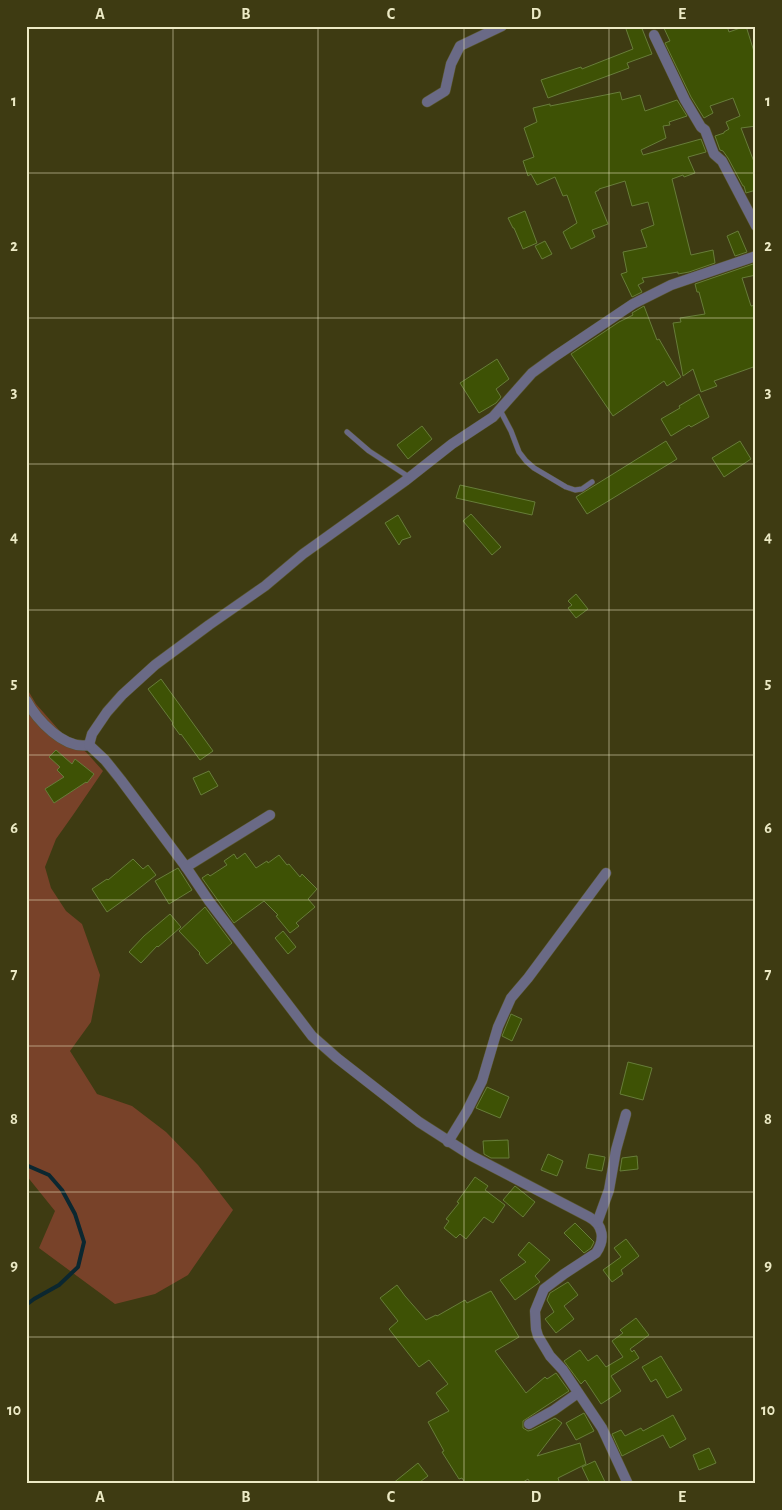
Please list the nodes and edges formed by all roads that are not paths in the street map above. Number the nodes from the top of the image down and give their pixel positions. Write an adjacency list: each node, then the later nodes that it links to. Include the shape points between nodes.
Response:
1 (502, 26): 3 (street, via 460,46 451,64 445,91)
2 (654, 35): 4 (street, via 685,100 705,130 714,154 722,161)
3 (427, 102)
4 (756, 226)
5 (756, 256): 6 (street, via 671,285 619,312 532,374)
6 (500, 410): 8 (street); 9 (lane, via 519,452 534,468 575,490)
7 (347, 432): 8 (lane, via 369,451)
8 (410, 477): 11 (street, via 155,665 107,712 92,734)
9 (592, 482)
10 (26, 700): 11 (street, via 44,725 66,742)
11 (89, 745): 13 (street, via 105,760)
12 (270, 815): 13 (street)
13 (186, 867): 16 (street, via 312,1036 374,1089)
14 (606, 873): 16 (street, via 511,998 498,1027 482,1081)
15 (626, 1114): 17 (street, via 609,1190)
16 (448, 1142): 17 (street)
17 (597, 1223): 18 (street, via 602,1236 599,1249 544,1289 535,1311 538,1336)
18 (578, 1393): 19 (street); 20 (street, via 602,1428)
19 (529, 1424)
20 (628, 1484)

